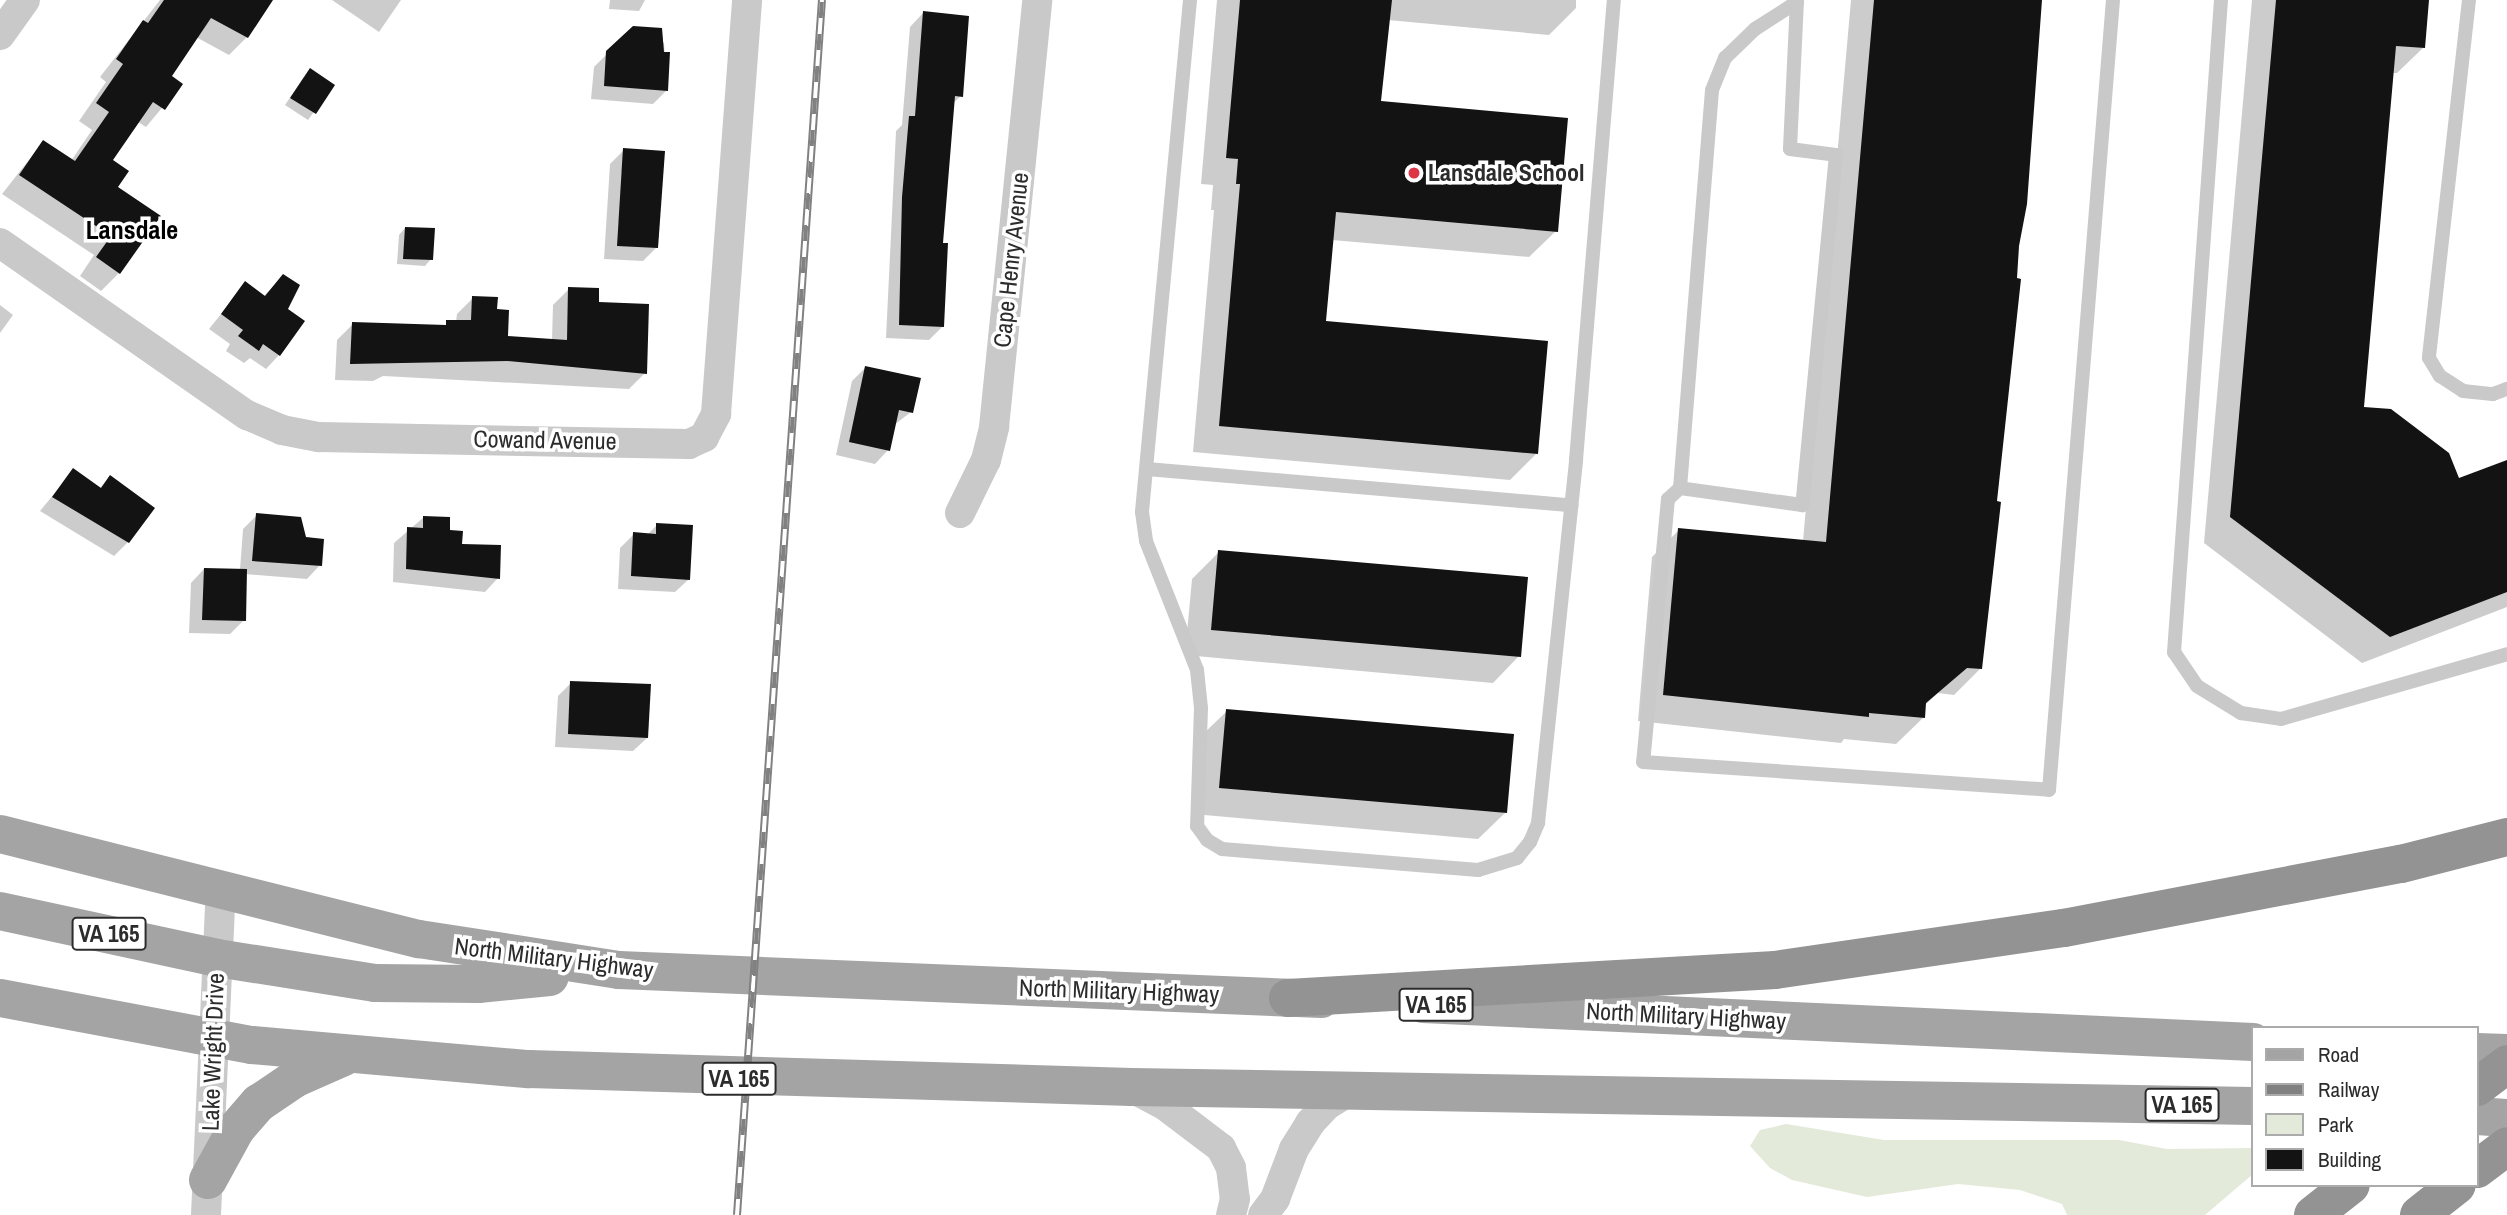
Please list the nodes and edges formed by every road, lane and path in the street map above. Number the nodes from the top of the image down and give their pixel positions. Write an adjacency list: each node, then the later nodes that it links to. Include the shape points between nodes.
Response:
1 (25, 0): 10 (street)
2 (747, 0): 11 (street, Cowand Avenue, via 716,414 704,437 689,444 319,437 282,430 247,415)
3 (1037, 0): 16 (street, Cape Henry Avenue, via 994,427 986,460)
4 (1190, 0): 13 (lane)
5 (1614, 0): 15 (lane)
6 (2113, 0): 14 (lane, via 2049,790 1643,762 1668,499)
7 (2221, 0): 17 (lane, via 2174,652 2197,686 2241,713 2281,719)
8 (2469, 0): 12 (lane, via 2429,358 2440,376 2463,391 2493,394)
9 (1797, 1): 14 (lane, via 1755,29 1725,58 1712,90); 14 (lane, via 1790,149 1836,155 1802,505)
10 (0, 36)
11 (0, 243)
12 (2507, 389)
13 (1147, 469): 15 (lane); 15 (lane, via 1142,512 1146,541 1197,670 1201,708 1197,826 1208,840 1236,850 1478,870 1517,858 1538,823)
14 (1679, 488)
15 (1571, 505)
16 (960, 513)
17 (2507, 654)
18 (0, 834): 20 (main road, North Military Highway)
19 (2507, 837): 25 (highway, via 2401,864 2064,928 1775,970)
20 (221, 890): 22 (street, Lake Wright Drive); 23 (main road, North Military Highway, via 419,939)
21 (0, 911): 22 (main road, VA 165)
22 (217, 958): 23 (main road, VA 165, via 376,983 478,984); 26 (street, Lake Wright Drive)
23 (619, 970): 25 (main road, North Military Highway / VA 165)
24 (0, 998): 26 (main road, VA 165)
25 (1288, 998): 27 (main road, North Military Highway / VA 165)
26 (213, 1038): 30 (main road, VA 165); 41 (street, Lake Wright Drive)
27 (2252, 1042)
28 (2479, 1052): 29 (main road)
29 (2507, 1054)
30 (346, 1056): 33 (main road, VA 165, via 734,1078); 41 (main road, via 296,1078 259,1103 236,1129)
31 (2507, 1064): 32 (highway)
32 (2479, 1085)
33 (1132, 1087): 34 (main road, VA 165); 42 (street, via 1221,1148 1231,1168 1235,1199)
34 (1348, 1092): 35 (main road, VA 165); 43 (street, via 1310,1123 1294,1149 1275,1199)
35 (2252, 1106)
36 (2479, 1116): 37 (main road)
37 (2507, 1118)
38 (2507, 1146): 39 (highway)
39 (2479, 1167)
40 (2348, 1187): 44 (highway)
41 (207, 1198)
42 (1231, 1215)
43 (1262, 1215)
44 (2312, 1215)

